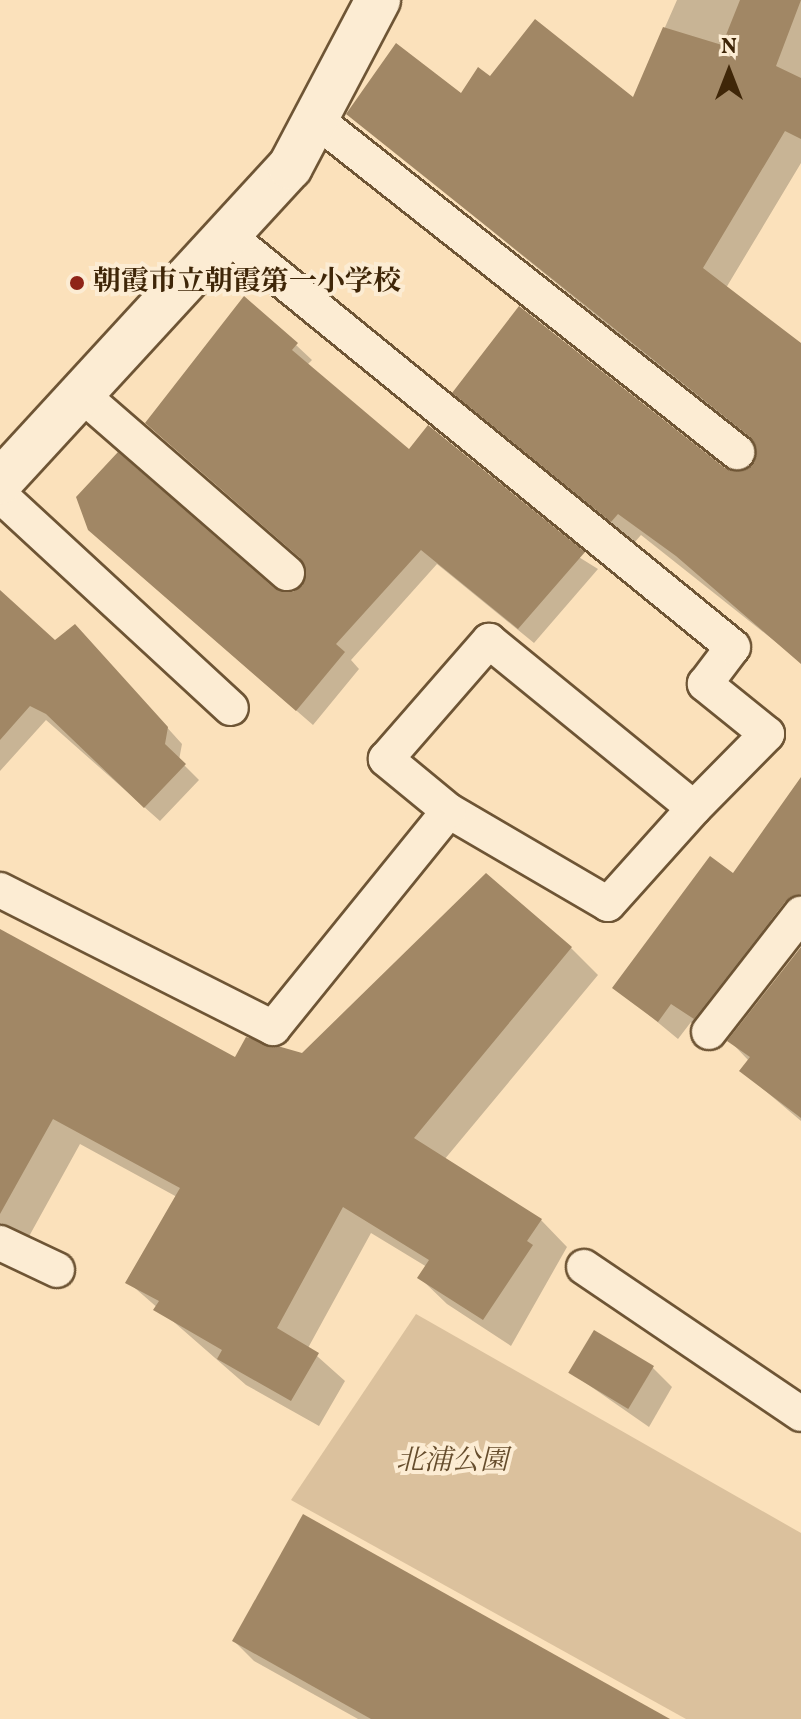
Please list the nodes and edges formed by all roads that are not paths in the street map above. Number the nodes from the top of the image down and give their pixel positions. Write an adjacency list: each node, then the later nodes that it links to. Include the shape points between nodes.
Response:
1 (378, 0): 2 (street)
2 (315, 119): 3 (street, via 290,167); 5 (lane)
3 (227, 235): 4 (street); 10 (lane, via 733,647 705,684 767,734)
4 (81, 394): 6 (street); 8 (lane)
5 (737, 452)
6 (0, 482)
7 (0, 495): 9 (lane)
8 (287, 573)
9 (231, 708)
10 (694, 808): 11 (lane, via 608,904); 11 (lane, via 489,641 386,759)
11 (449, 811): 12 (lane, via 273,1028)
12 (0, 890)
13 (801, 914): 14 (lane)
14 (709, 1032)
15 (0, 1243): 17 (lane)
16 (584, 1267): 18 (lane)
17 (57, 1270)
18 (801, 1414)

